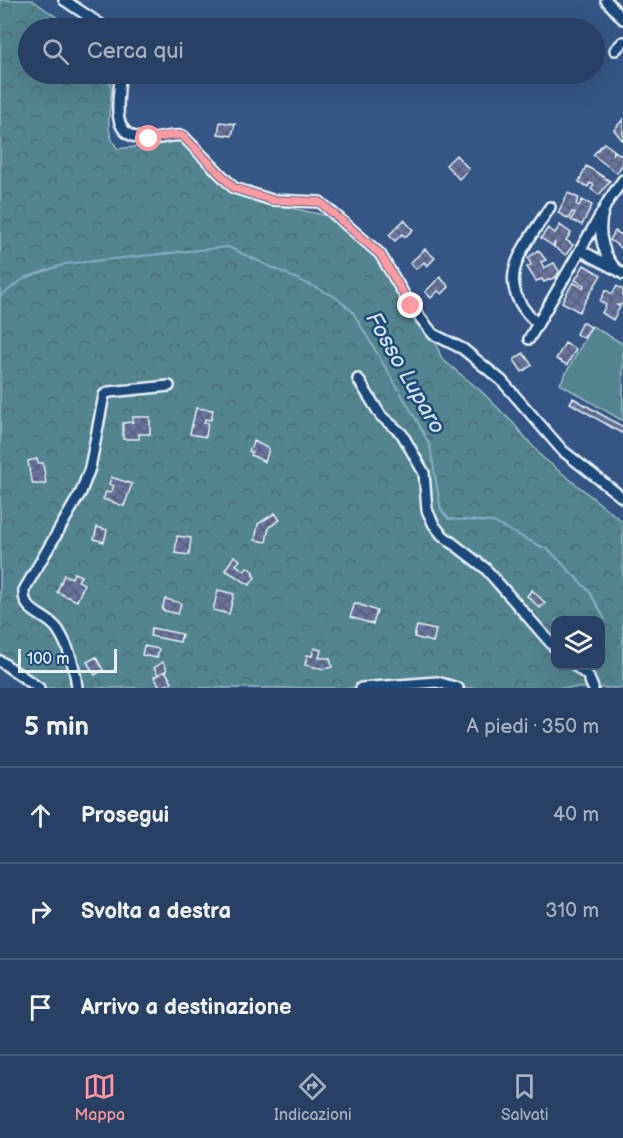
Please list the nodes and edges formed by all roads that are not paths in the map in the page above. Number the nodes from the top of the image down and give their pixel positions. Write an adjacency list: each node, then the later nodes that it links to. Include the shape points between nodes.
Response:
1 (64, 0): 3 (street)
2 (606, 0): 4 (street)
3 (91, 18)
4 (623, 19)
5 (623, 42): 6 (street)
6 (615, 50)
7 (119, 84): 17 (street, via 116,115 134,137 183,136 234,188 272,200 320,202 380,254 433,334 464,349 502,381 563,451)
8 (623, 180): 10 (street)
9 (550, 207): 13 (street, via 512,270 515,293)
10 (604, 209): 11 (street); 12 (street, via 603,246)
11 (582, 251): 12 (street); 13 (street)
12 (620, 272)
13 (538, 324): 14 (street)
14 (529, 339)
15 (358, 380): 18 (street, via 381,416 402,434 424,472 427,510 442,536 485,568)
16 (169, 386): 22 (street, via 104,395 90,468 81,492 24,590 29,608 57,628 74,662)
17 (623, 498)
18 (551, 644)
19 (0, 661): 21 (street)
20 (581, 670): 25 (street)
21 (39, 688)
22 (77, 688)
23 (362, 688): 24 (street, via 437,682)
24 (458, 688)
25 (593, 688)

